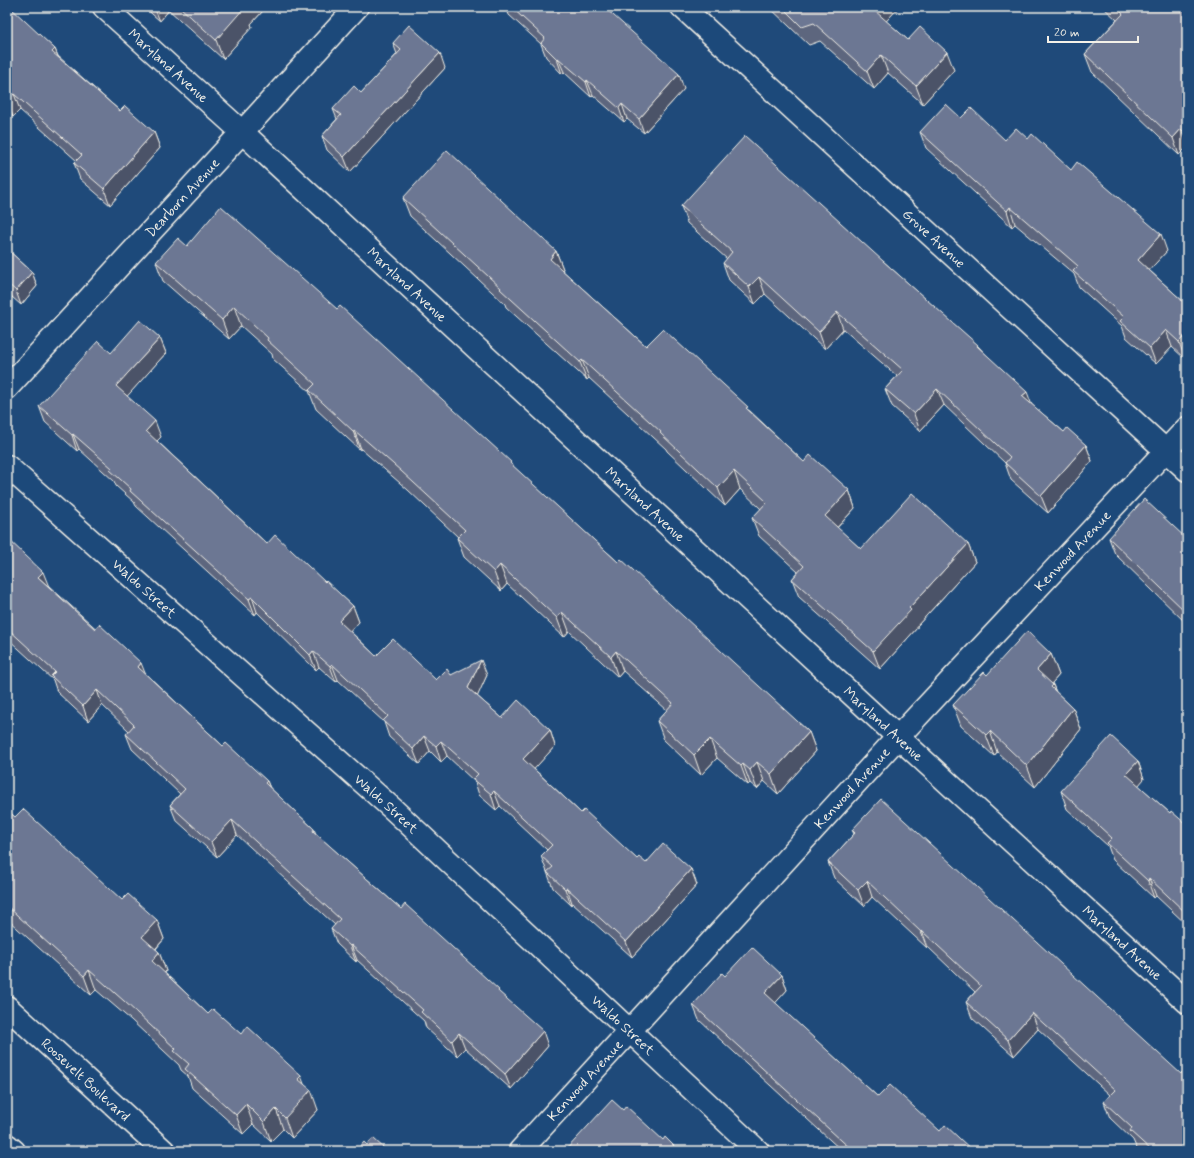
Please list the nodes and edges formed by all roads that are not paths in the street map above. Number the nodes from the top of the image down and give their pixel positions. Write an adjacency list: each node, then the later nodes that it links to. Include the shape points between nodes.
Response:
1 (104, 7): 4 (street, Maryland Avenue)
2 (357, 7): 4 (street, Dearborn Avenue)
3 (682, 7): 7 (street, Grove Avenue)
4 (242, 131): 5 (street, Dearborn Avenue); 10 (street, Maryland Avenue)
5 (7, 388)
6 (1187, 428): 7 (street, Kenwood Avenue)
7 (1166, 450): 9 (street, Grove Avenue); 10 (street, Kenwood Avenue)
8 (7, 466): 13 (street, Waldo Street, via 394,810)
9 (1187, 470)
10 (898, 738): 11 (street, Maryland Avenue); 13 (street, Kenwood Avenue)
11 (1187, 1002)
12 (7, 1007): 16 (street, Roosevelt Boulevard)
13 (629, 1031): 17 (street, Kenwood Avenue); 18 (street, Waldo Street)
14 (7, 1145): 15 (street)
15 (14, 1151)
16 (164, 1151)
17 (520, 1151)
18 (758, 1151)

